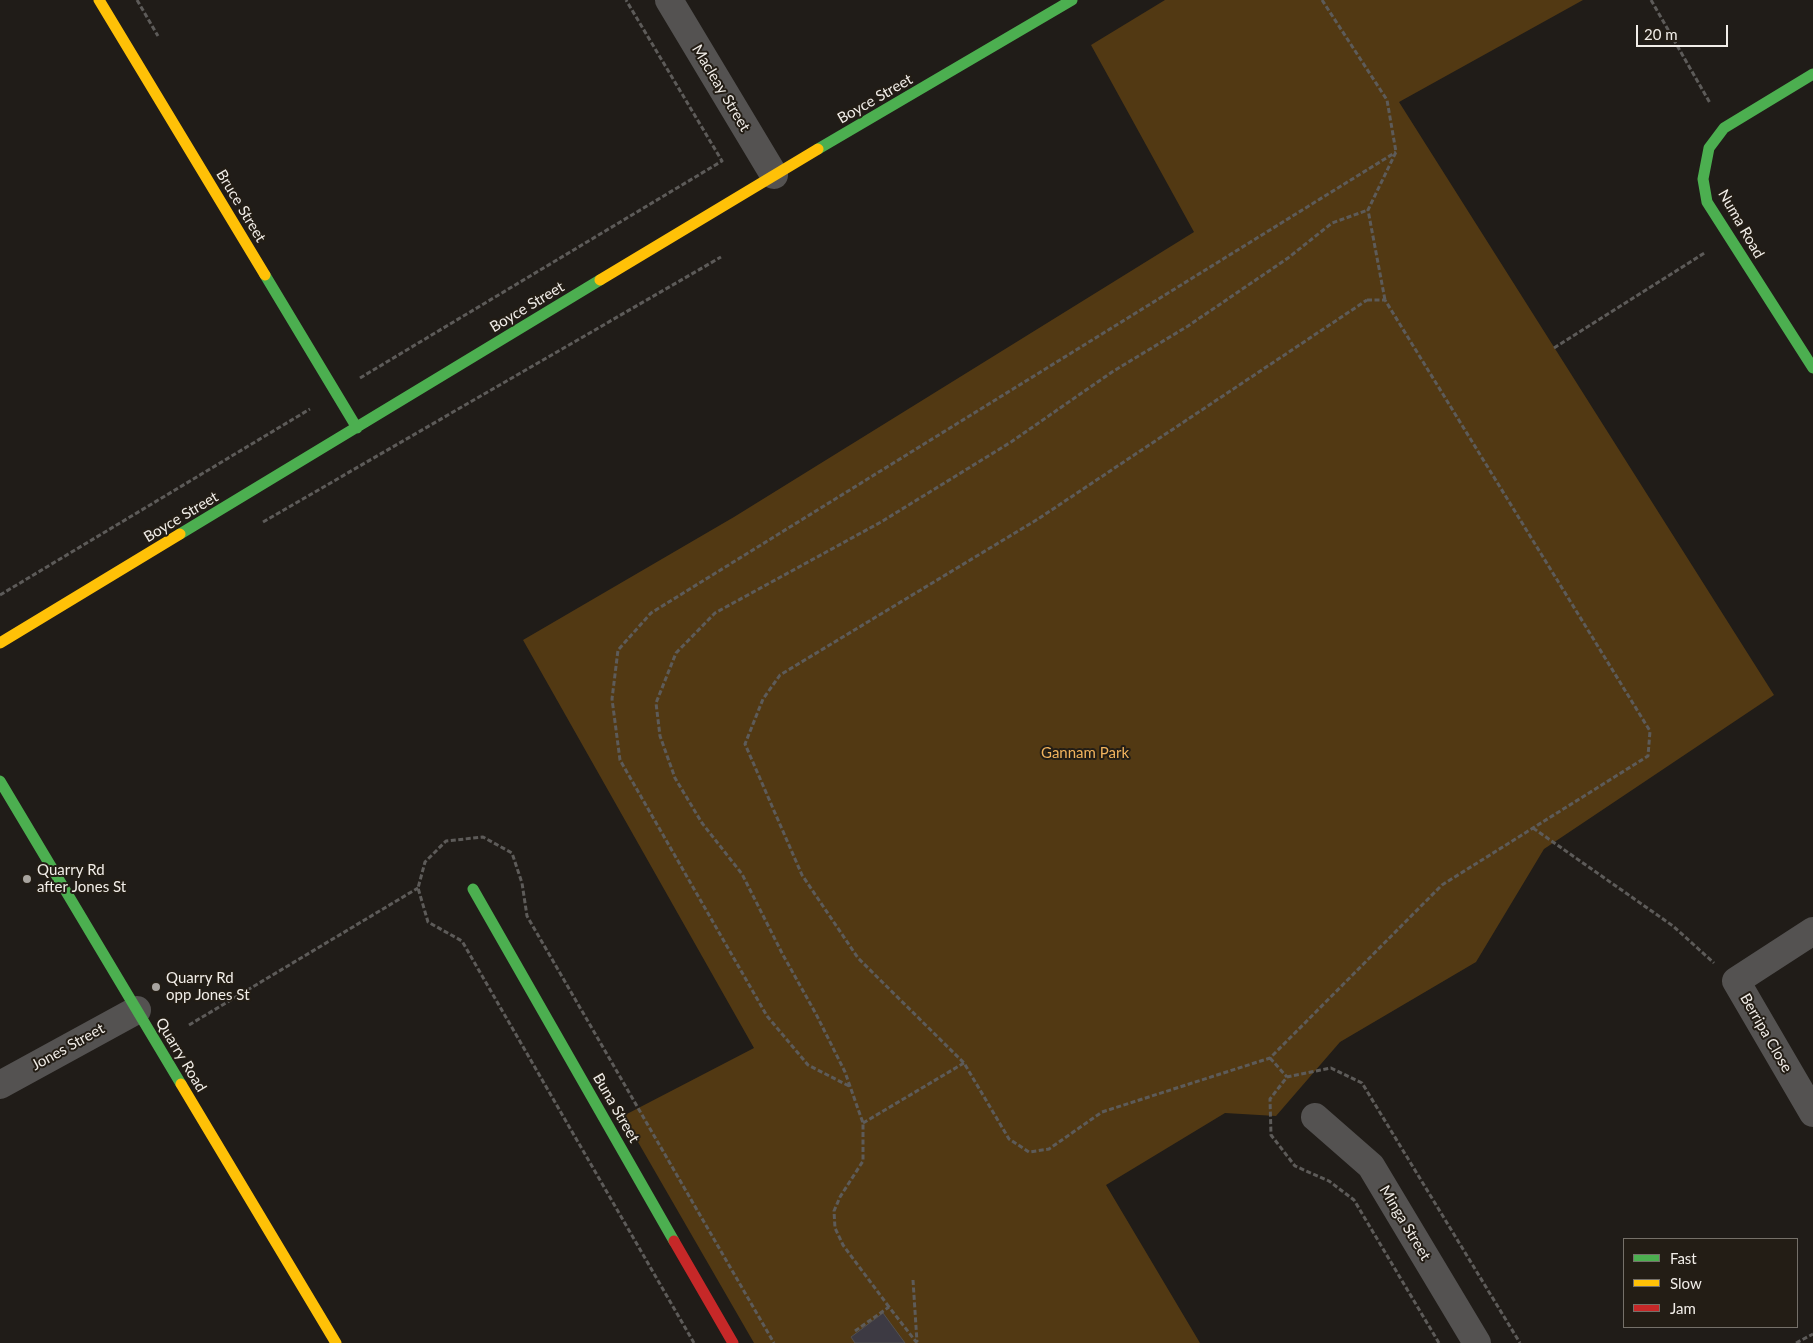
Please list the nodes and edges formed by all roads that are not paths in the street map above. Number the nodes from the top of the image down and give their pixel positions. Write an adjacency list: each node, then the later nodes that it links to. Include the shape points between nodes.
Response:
1 (99, 0): 7 (street, Bruce Street)
2 (669, 0): 5 (street, Macleay Street)
3 (1072, 0): 5 (street, Boyce Street)
4 (1813, 74): 6 (street, Numa Road, via 1724,128 1709,148 1703,179 1707,202)
5 (774, 175): 7 (street, Boyce Street)
6 (1813, 368)
7 (358, 428): 8 (street, Boyce Street)
8 (0, 643)
9 (0, 781): 12 (street, Quarry Road)
10 (473, 889): 17 (street, Buna Street)
11 (1813, 931): 14 (street, Berripa Close, via 1736,981)
12 (137, 1010): 13 (street, Jones Street); 16 (street, Quarry Road)
13 (0, 1085)
14 (1813, 1113)
15 (1315, 1117): 18 (street, Minga Street, via 1371,1166)
16 (336, 1343)
17 (733, 1343)
18 (1477, 1343)

